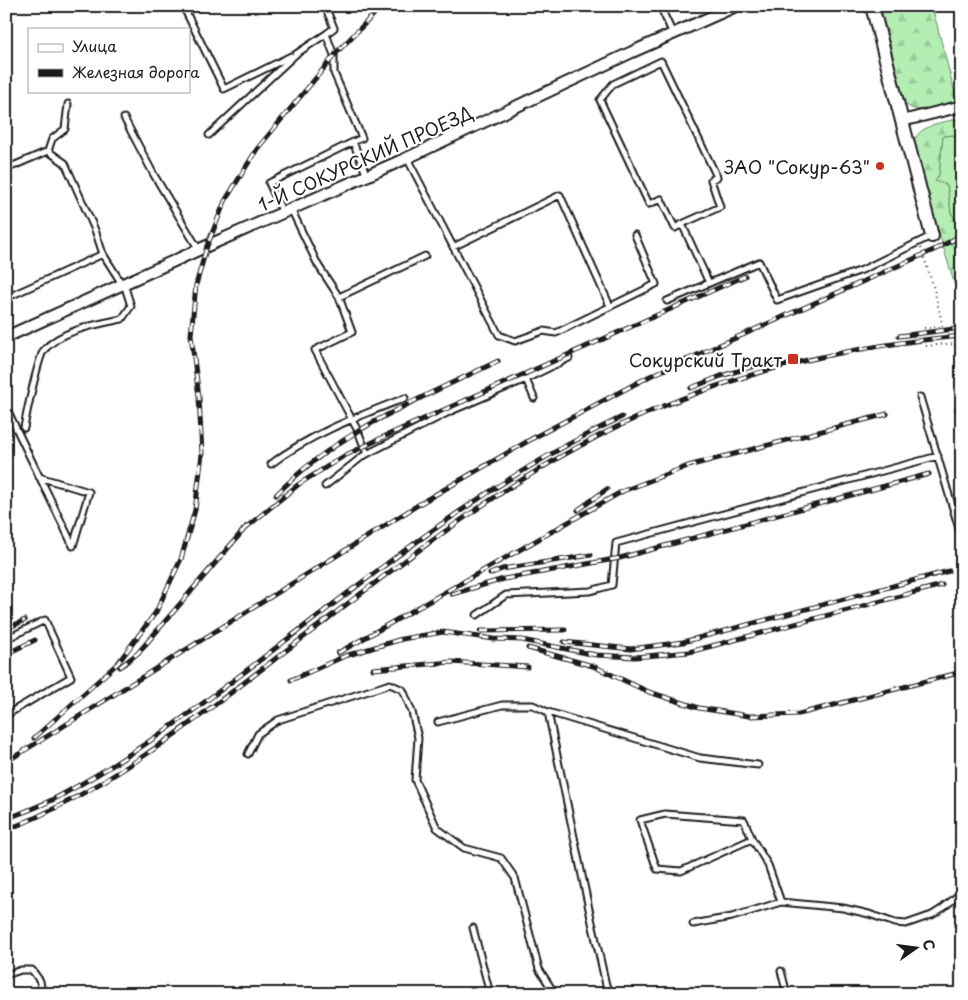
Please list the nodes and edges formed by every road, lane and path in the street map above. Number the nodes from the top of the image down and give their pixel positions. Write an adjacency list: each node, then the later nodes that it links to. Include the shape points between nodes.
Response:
1 (194, 6): 6 (lane)
2 (325, 6): 7 (lane, via 334,28)
3 (660, 6): 8 (lane)
4 (736, 6): 8 (street, 1-Й СОКУРСКИЙ ПРОЕЗД)
5 (872, 6): 13 (street)
6 (184, 8): 9 (lane, via 224,89)
7 (326, 34): 9 (lane); 15 (lane, via 334,55 334,73 362,138)
8 (673, 34): 17 (street, 1-Й СОКУРСКИЙ ПРОЕЗД)
9 (296, 54): 14 (lane)
10 (68, 104): 16 (lane, via 65,129 52,139)
11 (962, 106): 13 (street)
12 (124, 118): 26 (lane)
13 (902, 121): 23 (street)
14 (209, 135)
15 (353, 142): 19 (lane); 20 (lane, via 268,183)
16 (48, 151): 18 (lane); 27 (lane, via 65,163)
17 (407, 158): 19 (street, 1-Й СОКУРСКИЙ ПРОЕЗД); 25 (lane)
18 (6, 169)
19 (367, 176): 20 (street, 1-Й СОКУРСКИЙ ПРОЕЗД)
20 (287, 211): 26 (street, 1-Й СОКУРСКИЙ ПРОЕЗД); 31 (lane)
21 (682, 224): 21 (lane, via 720,207 711,180 717,177 661,61 613,84 600,100 649,204 661,199 675,228); 29 (lane)
22 (636, 234): 34 (lane, via 656,284)
23 (932, 236): 24 (lane)
24 (919, 242): 29 (lane, via 862,270 777,300 759,262); 35 (path, via 943,326)
25 (453, 247): 34 (lane, via 499,336 515,341 543,331 556,334); 34 (lane, via 560,195)
26 (198, 250): 30 (street, 1-Й СОКУРСКИЙ ПРОЕЗД)
27 (103, 254): 30 (lane); 32 (lane)
28 (425, 256): 31 (lane)
29 (709, 283): 33 (lane)
30 (123, 284): 36 (street, 1-Й СОКУРСКИЙ ПРОЕЗД); 48 (lane, via 131,306 122,319 80,328 44,351)
31 (339, 297): 47 (lane, via 352,332 315,350)
32 (6, 298)
33 (667, 301)
34 (610, 306)
35 (924, 328)
36 (6, 337)
37 (961, 345): 38 (path)
38 (926, 346)
39 (569, 358): 40 (lane)
40 (526, 379): 43 (lane); 49 (lane)
41 (920, 397): 50 (lane)
42 (405, 398): 47 (lane)
43 (534, 398)
44 (6, 407): 52 (lane)
45 (962, 408): 46 (lane, via 959,409)
46 (962, 418)
47 (351, 419): 49 (lane); 51 (lane, via 286,452)
48 (24, 428)
49 (367, 454): 53 (lane)
50 (938, 456): 54 (lane); 55 (lane, via 616,543 612,585 590,591 506,595)
51 (271, 464)
52 (39, 477): 52 (lane, via 56,512 73,546 89,492)
53 (325, 486)
54 (962, 540)
55 (477, 615)
56 (6, 639): 58 (lane, via 45,620 71,676)
57 (548, 712): 59 (lane, via 533,705 502,705); 61 (lane, via 700,758); 72 (lane, via 606,985)
58 (6, 715)
59 (438, 722)
60 (248, 754): 71 (lane, via 258,734 278,720 390,684 403,690 418,738 415,780 437,828 464,848 501,858 515,878 539,970)
61 (758, 765)
62 (752, 838): 62 (lane, via 681,871 657,869 640,820 665,814 744,820); 64 (lane, via 768,864)
63 (962, 892): 64 (lane, via 932,915 906,924 843,908)
64 (781, 902): 65 (lane, via 732,917)
65 (693, 924)
66 (473, 928): 70 (lane)
67 (781, 971): 73 (lane)
68 (6, 976): 69 (lane, via 20,970 32,970 40,981)
69 (42, 994)
70 (490, 994)
71 (555, 994)
72 (612, 994)
73 (787, 994)

